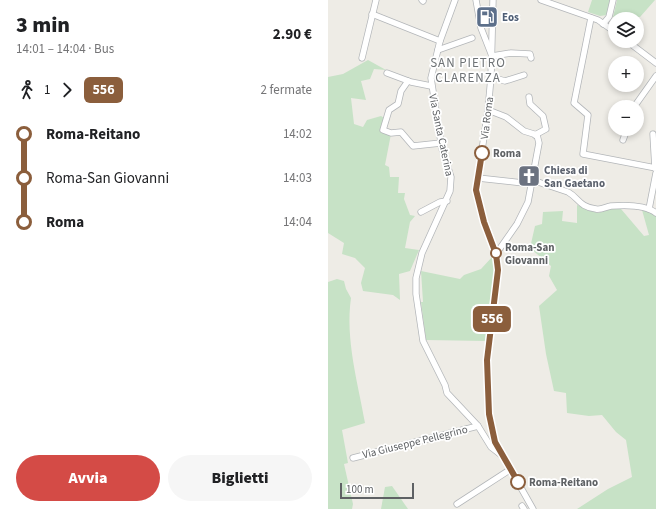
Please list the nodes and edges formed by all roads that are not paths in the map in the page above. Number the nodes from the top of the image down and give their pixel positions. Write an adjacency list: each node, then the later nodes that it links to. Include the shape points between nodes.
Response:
1 (376, 0): 7 (street)
2 (455, 0): 12 (street, Via Santa Caterina)
3 (476, 0): 15 (street, via 481,28)
4 (493, 0): 15 (street, Via Roma)
5 (540, 0): 8 (street)
6 (613, 0): 9 (street, via 610,17)
7 (372, 14): 12 (street); 16 (street)
8 (591, 18): 9 (street); 33 (street, via 574,103 588,115 583,154)
9 (603, 24): 10 (street)
10 (608, 27)
11 (472, 38): 14 (street)
12 (440, 41): 14 (street, Via Santa Caterina)
13 (636, 48): 18 (street)
14 (438, 50): 24 (street, Via Santa Caterina)
15 (492, 56): 17 (street, via 511,53 530,54); 22 (street, Via Roma)
16 (362, 58)
17 (531, 58)
18 (656, 63)
19 (387, 73): 23 (street)
20 (524, 75): 22 (street, via 506,81)
21 (656, 76): 26 (street)
22 (491, 77): 27 (street, Via Roma)
23 (408, 81): 24 (street); 32 (street, via 401,91 398,104 389,110 383,130 391,133 401,132 413,146)
24 (431, 86): 32 (street, Via Santa Caterina)
25 (529, 97): 29 (street, via 530,104 543,116 546,129)
26 (639, 100)
27 (488, 110): 29 (street, via 506,117 524,131); 34 (street, Via Roma)
28 (653, 134): 33 (street)
29 (535, 135): 35 (street, via 539,143)
30 (625, 136): 31 (street)
31 (623, 140)
32 (441, 143): 36 (street, Via Santa Caterina, via 451,177)
33 (656, 169): 37 (street)
34 (478, 178): 35 (street); 40 (street, Via Roma, via 478,202)
35 (532, 182): 37 (street, via 573,194 581,204 596,209 611,206); 40 (street, via 528,202 517,224)
36 (447, 201): 38 (street); 41 (street, Via Santa Caterina, via 422,253 416,294 423,341 447,393)
37 (649, 209): 39 (street)
38 (421, 212)
39 (656, 214)
40 (496, 254): 42 (street, Via Roma, via 498,270 488,345 487,389 490,425)
41 (478, 426): 42 (street, Via Santa Caterina, via 491,447); 43 (street, Via Giuseppe Pellegrino)
42 (502, 455): 44 (street, Via Roma)
43 (353, 458)
44 (511, 469): 45 (street); 46 (street, Via Roma)
45 (457, 504)
46 (533, 509)

